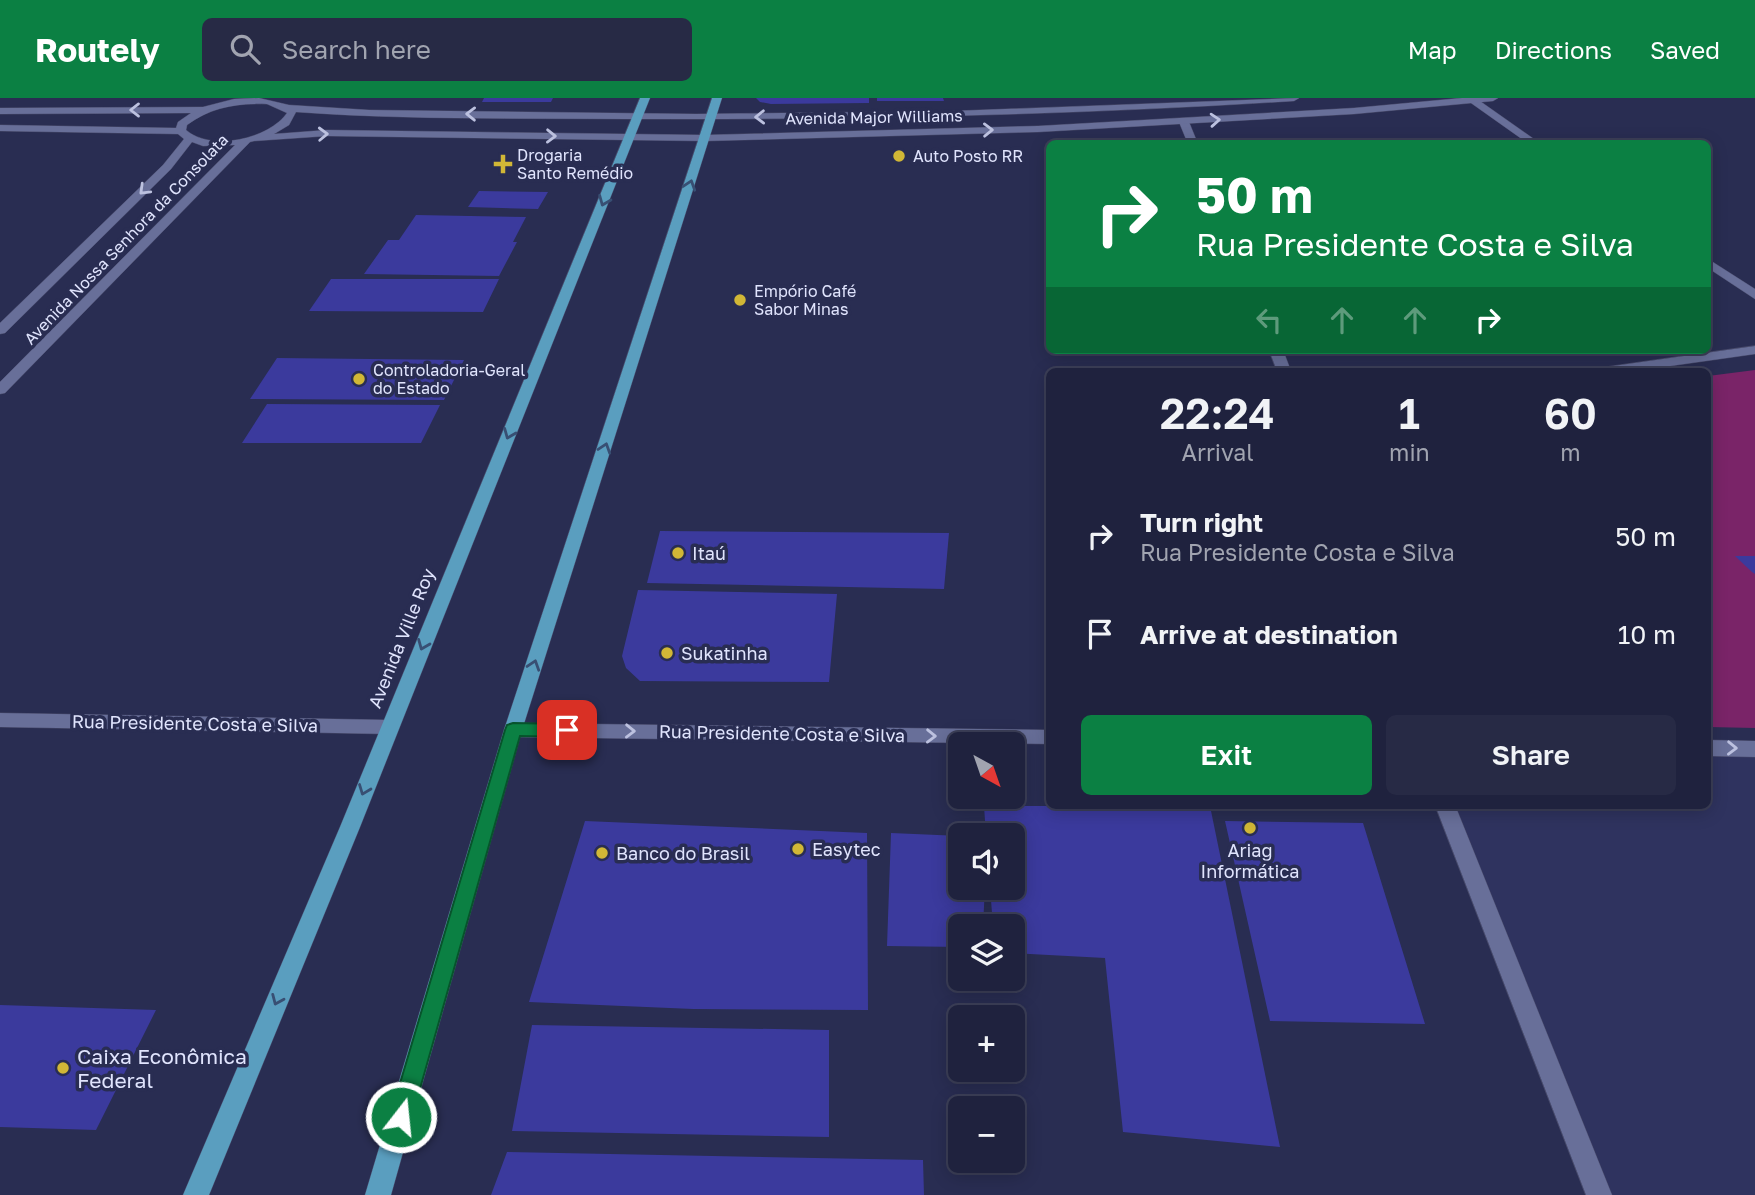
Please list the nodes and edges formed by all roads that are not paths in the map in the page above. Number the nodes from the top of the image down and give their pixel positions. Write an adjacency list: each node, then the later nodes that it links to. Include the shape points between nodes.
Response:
1 (231, 98): 8 (main road, Avenida Nossa Senhora da Consolata)
2 (645, 98): 11 (main road, Avenida Ville Roy)
3 (717, 98): 12 (main road)
4 (1294, 98): 12 (main road, Avenida Major Williams, one-way to 12, via 1054,111)
5 (1493, 98): 6 (main road, Avenida Major Williams)
6 (1472, 99): 13 (main road, Avenida Major Williams, one-way to 6); 20 (main road)
7 (285, 103): 8 (main road, Avenida Major Williams, via 253,100); 11 (main road, Avenida Major Williams, one-way to 7, via 360,113); 18 (main road, via 292,113 290,120)
8 (219, 106): 9 (main road, Avenida Major Williams)
9 (203, 110): 10 (main road, one-way to 10); 15 (main road, Avenida Nossa Senhora da Consolata, via 183,124)
10 (0, 111)
11 (637, 116): 12 (main road, Avenida Major Williams); 16 (main road, Avenida Ville Roy)
12 (711, 118): 17 (main road)
13 (1184, 122): 17 (main road, Avenida Major Williams, one-way to 13); 19 (main road)
14 (0, 128): 15 (main road)
15 (185, 135): 18 (main road, Avenida Major Williams, via 214,143); 23 (main road, Avenida Nossa Senhora da Consolata, one-way to 23, via 167,167)
16 (629, 138): 17 (main road, Avenida Major Williams); 18 (main road, Avenida Major Williams, one-way to 16, via 327,133); 28 (main road, Avenida Ville Roy, one-way to 28)
17 (705, 138): 29 (main road, one-way to 17)
18 (251, 139): 26 (main road, Avenida Nossa Senhora da Consolata)
19 (1191, 140)
20 (1530, 140)
21 (1711, 264): 22 (main road)
22 (1755, 295)
23 (0, 330)
24 (1755, 350): 25 (main road)
25 (1627, 368)
26 (0, 390)
27 (0, 720): 28 (main road, Rua Presidente Costa e Silva)
28 (389, 727): 34 (main road, Avenida Ville Roy, one-way to 34)
29 (513, 730): 30 (main road, Rua Presidente Costa e Silva, one-way to 30); 35 (main road)
30 (1046, 737)
31 (1711, 748): 32 (main road, one-way to 32)
32 (1755, 749)
33 (1447, 809): 36 (main road)
34 (196, 1195)
35 (378, 1195)
36 (1599, 1195)

